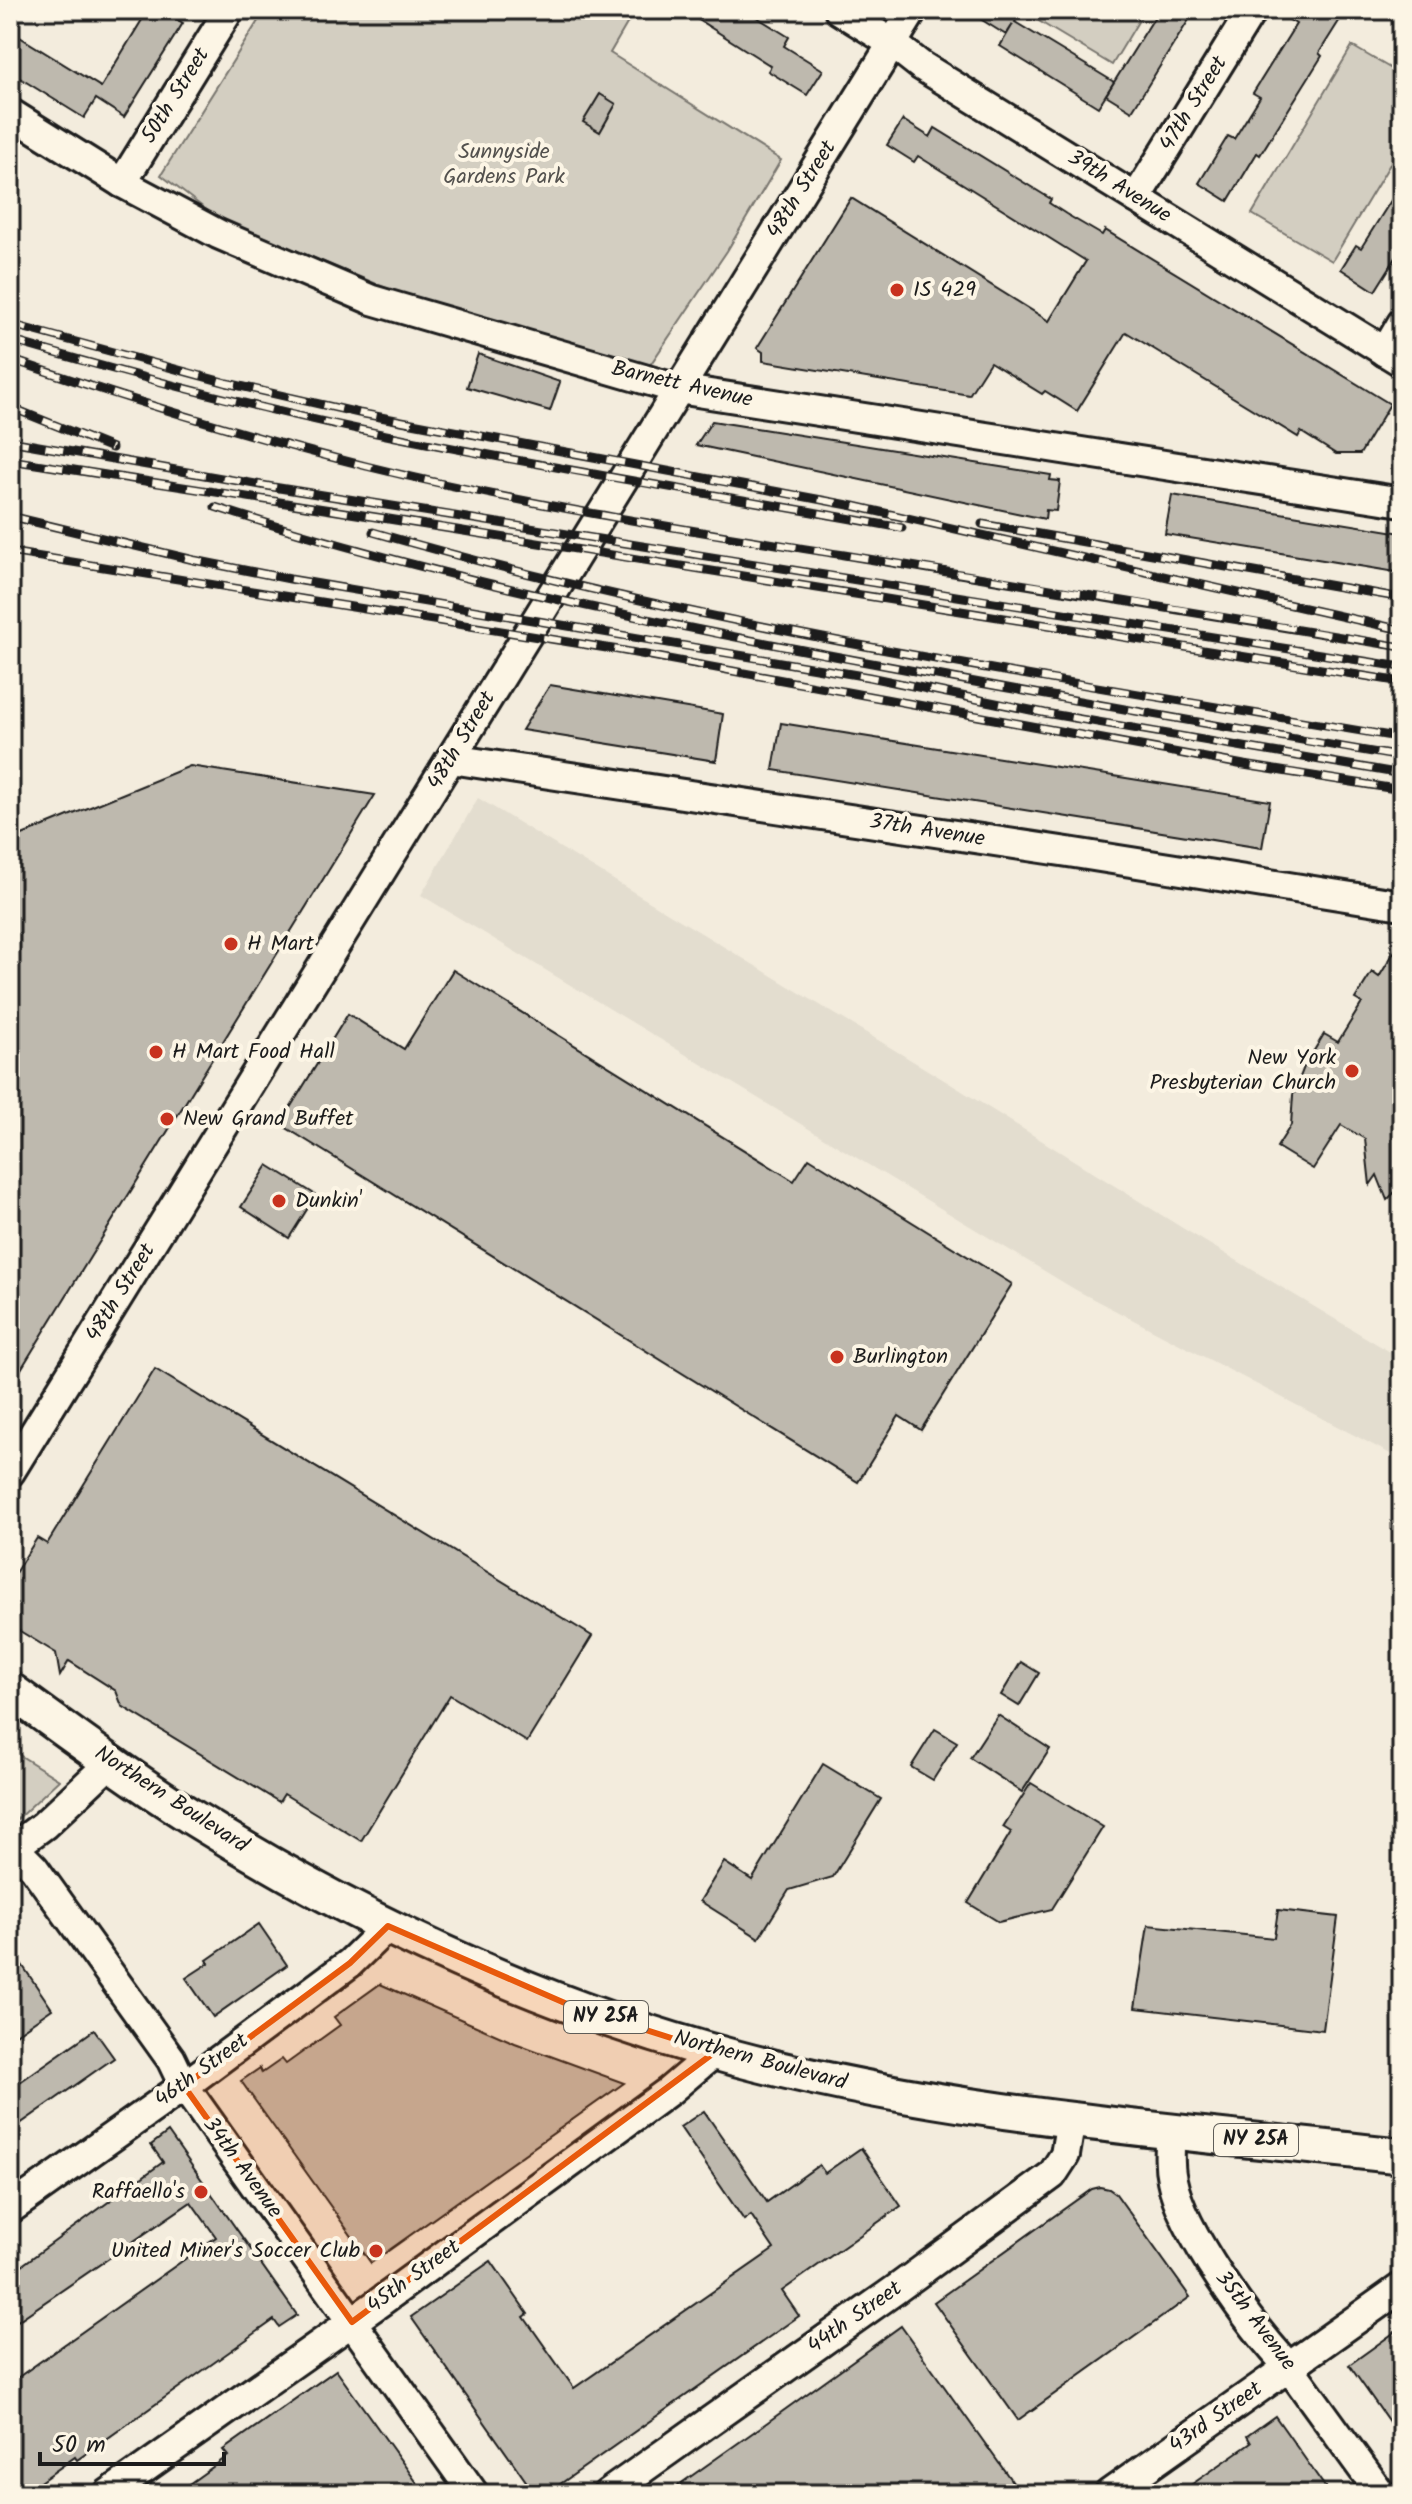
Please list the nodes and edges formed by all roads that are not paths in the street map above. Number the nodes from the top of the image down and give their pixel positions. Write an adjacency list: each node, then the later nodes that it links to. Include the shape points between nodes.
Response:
1 (229, 10): 7 (street, 50th Street)
2 (839, 10): 5 (street, 39th Avenue)
3 (913, 10): 5 (street, 48th Street)
4 (1252, 10): 8 (street, 47th Street)
5 (892, 43): 8 (street, 39th Avenue); 11 (street, 48th Street)
6 (10, 113): 7 (street, Barnett Avenue)
7 (122, 183): 11 (street, Barnett Avenue, via 218,234 372,300)
8 (1136, 198): 10 (street, 39th Avenue)
9 (1402, 323): 10 (street)
10 (1394, 357)
11 (678, 389): 12 (street, Barnett Avenue); 13 (street, 48th Street)
12 (1402, 502)
13 (451, 759): 14 (street, 37th Avenue); 15 (street, 48th Street)
14 (1402, 905)
15 (10, 1472)
16 (10, 1690): 17 (main road, Northern Boulevard / NY 25A)
17 (111, 1762): 18 (street, via 44,1825); 19 (main road, Northern Boulevard / NY 25A, via 233,1842)
18 (11, 1847): 21 (street, 34th Avenue, via 34,1868 171,2059)
19 (388, 1926): 20 (main road, Northern Boulevard / NY 25A, via 574,2007); 21 (street, 46th Street, via 350,1963)
20 (715, 2052): 22 (main road, Northern Boulevard / NY 25A, via 909,2096); 27 (street, 45th Street)
21 (184, 2086): 25 (street, 46th Street); 27 (street, 34th Avenue)
22 (1071, 2119): 23 (main road, Northern Boulevard / NY 25A); 31 (street, 44th Street, via 1065,2155 1052,2175)
23 (1171, 2130): 24 (main road, Northern Boulevard / NY 25A); 28 (street, 35th Avenue, via 1172,2181 1179,2201 1233,2295)
24 (1402, 2156)
25 (10, 2209)
26 (1402, 2287): 28 (street, 43rd Street)
27 (352, 2322): 29 (street, 45th Street); 30 (street, 34th Avenue)
28 (1289, 2367): 32 (street, 43rd Street); 33 (street, 35th Avenue)
29 (108, 2494)
30 (474, 2494)
31 (607, 2494)
32 (1109, 2494)
33 (1381, 2494)

